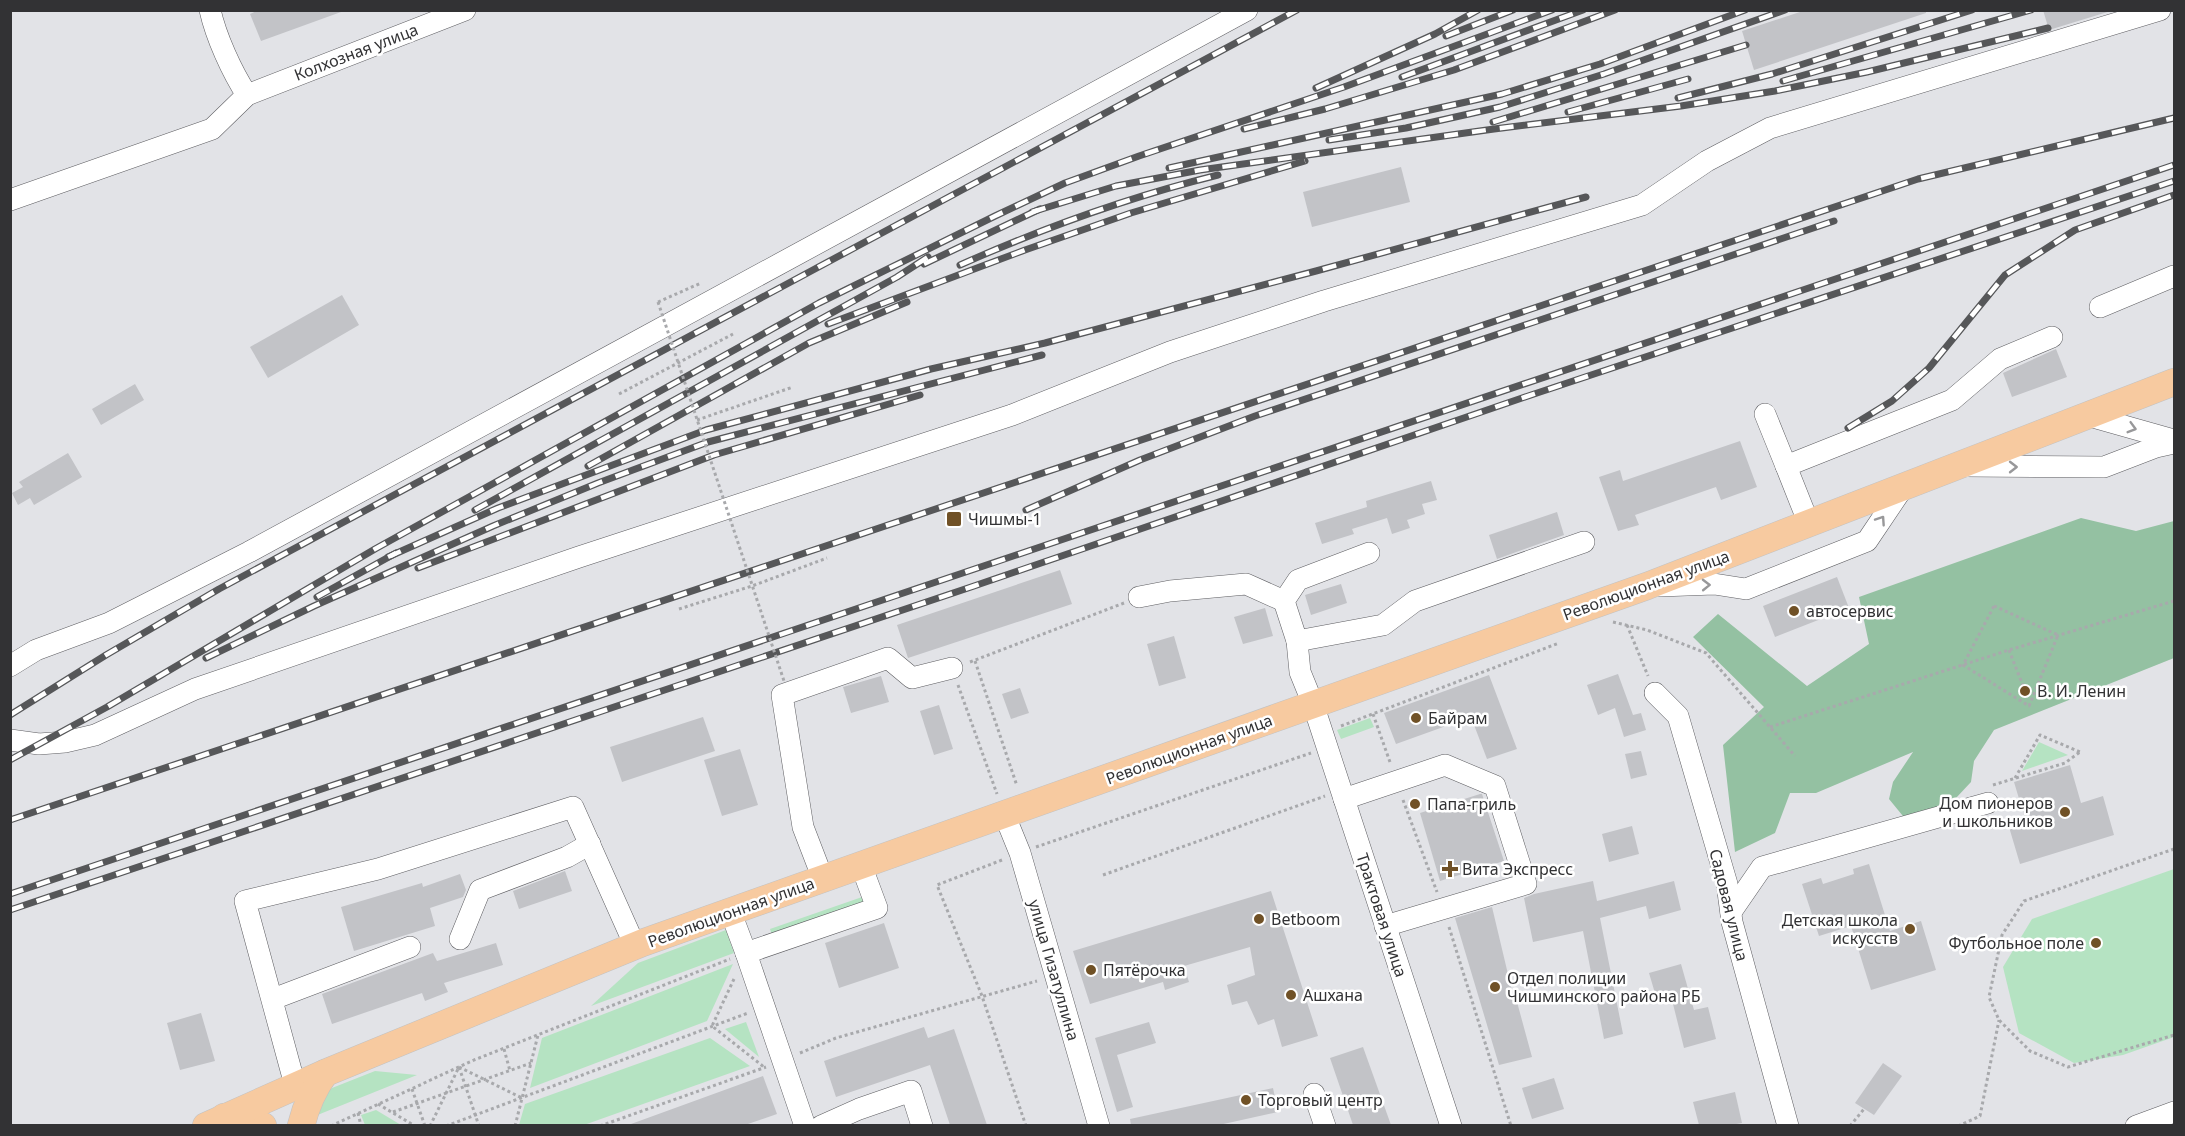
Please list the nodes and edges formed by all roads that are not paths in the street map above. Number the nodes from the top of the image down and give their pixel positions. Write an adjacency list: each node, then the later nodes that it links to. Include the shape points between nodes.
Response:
1 (210, 10): 5 (street)
2 (465, 10): 5 (street, Колхозная улица)
3 (1247, 10): 24 (street, via 249,552 109,623 36,650)
4 (2160, 10): 28 (street, via 1770,128 1707,160 1642,206 1324,301 1170,352 1012,415 567,561 195,689 95,735 39,744)
5 (247, 95): 6 (street, via 212,129)
6 (10, 200)
7 (2175, 278): 8 (street)
8 (2100, 307)
9 (2052, 337): 14 (street, via 2000,359 1952,400)
10 (2175, 382): 12 (main road, Революционная улица)
11 (1765, 414): 14 (street)
12 (2089, 416): 13 (street, one-way to 13); 15 (main road, Революционная улица)
13 (2175, 441): 15 (street, one-way to 13, via 2104,467)
14 (1786, 466): 17 (street)
15 (1955, 466): 16 (main road, Революционная улица)
16 (1904, 486): 17 (main road, Революционная улица); 20 (street, one-way to 16, via 1714,584 1746,588 1867,541)
17 (1809, 524): 20 (main road, Революционная улица)
18 (1584, 542): 23 (street, via 1415,601 1383,625)
19 (1369, 553): 22 (street, via 1298,579)
20 (1647, 586): 27 (main road, Революционная улица)
21 (1139, 597): 22 (street, via 1246,584)
22 (1284, 601): 23 (street, Трактовая улица)
23 (1297, 641): 27 (street, Трактовая улица, via 1300,672)
24 (10, 666)
25 (952, 668): 34 (street, via 912,678 888,657 782,695 803,826)
26 (1655, 693): 35 (street, Садовая улица, via 1678,716 1727,884)
27 (1313, 705): 29 (street, Трактовая улица); 31 (main road, Революционная улица)
28 (10, 740)
29 (1342, 795): 37 (street, Трактовая улица); 37 (street, via 1445,765 1495,786 1526,885)
30 (1988, 803): 35 (street, via 1762,867)
31 (1015, 812): 33 (main road, Революционная улица); 53 (street, улица Гизатуллина, via 1030,850 1057,975)
32 (590, 844): 38 (street, via 567,857 480,890); 39 (street); 42 (street, via 573,807 378,869 245,901)
33 (861, 865): 34 (main road, Революционная улица); 41 (street, via 877,908)
34 (823, 879): 36 (main road, Революционная улица)
35 (1731, 912): 56 (street, Садовая улица)
36 (731, 913): 39 (main road, Революционная улица); 41 (street)
37 (1385, 926): 55 (street, Трактовая улица)
38 (460, 939)
39 (635, 946): 43 (main road, Революционная улица)
40 (410, 947): 42 (street)
41 (746, 953): 50 (street, via 764,1007 773,1064)
42 (273, 999): 44 (street)
43 (325, 1073): 44 (main road, Революционная улица); 49 (main road, via 306,1105)
44 (295, 1085): 47 (main road, Революционная улица)
45 (1314, 1094): 54 (street)
46 (2175, 1112): 57 (street)
47 (215, 1121): 48 (main road)
48 (263, 1125)
49 (301, 1125)
50 (804, 1125)
51 (821, 1125): 52 (street, via 911,1091)
52 (921, 1125)
53 (1099, 1125)
54 (1325, 1125)
55 (1451, 1125)
56 (1788, 1125)
57 (2136, 1125)

